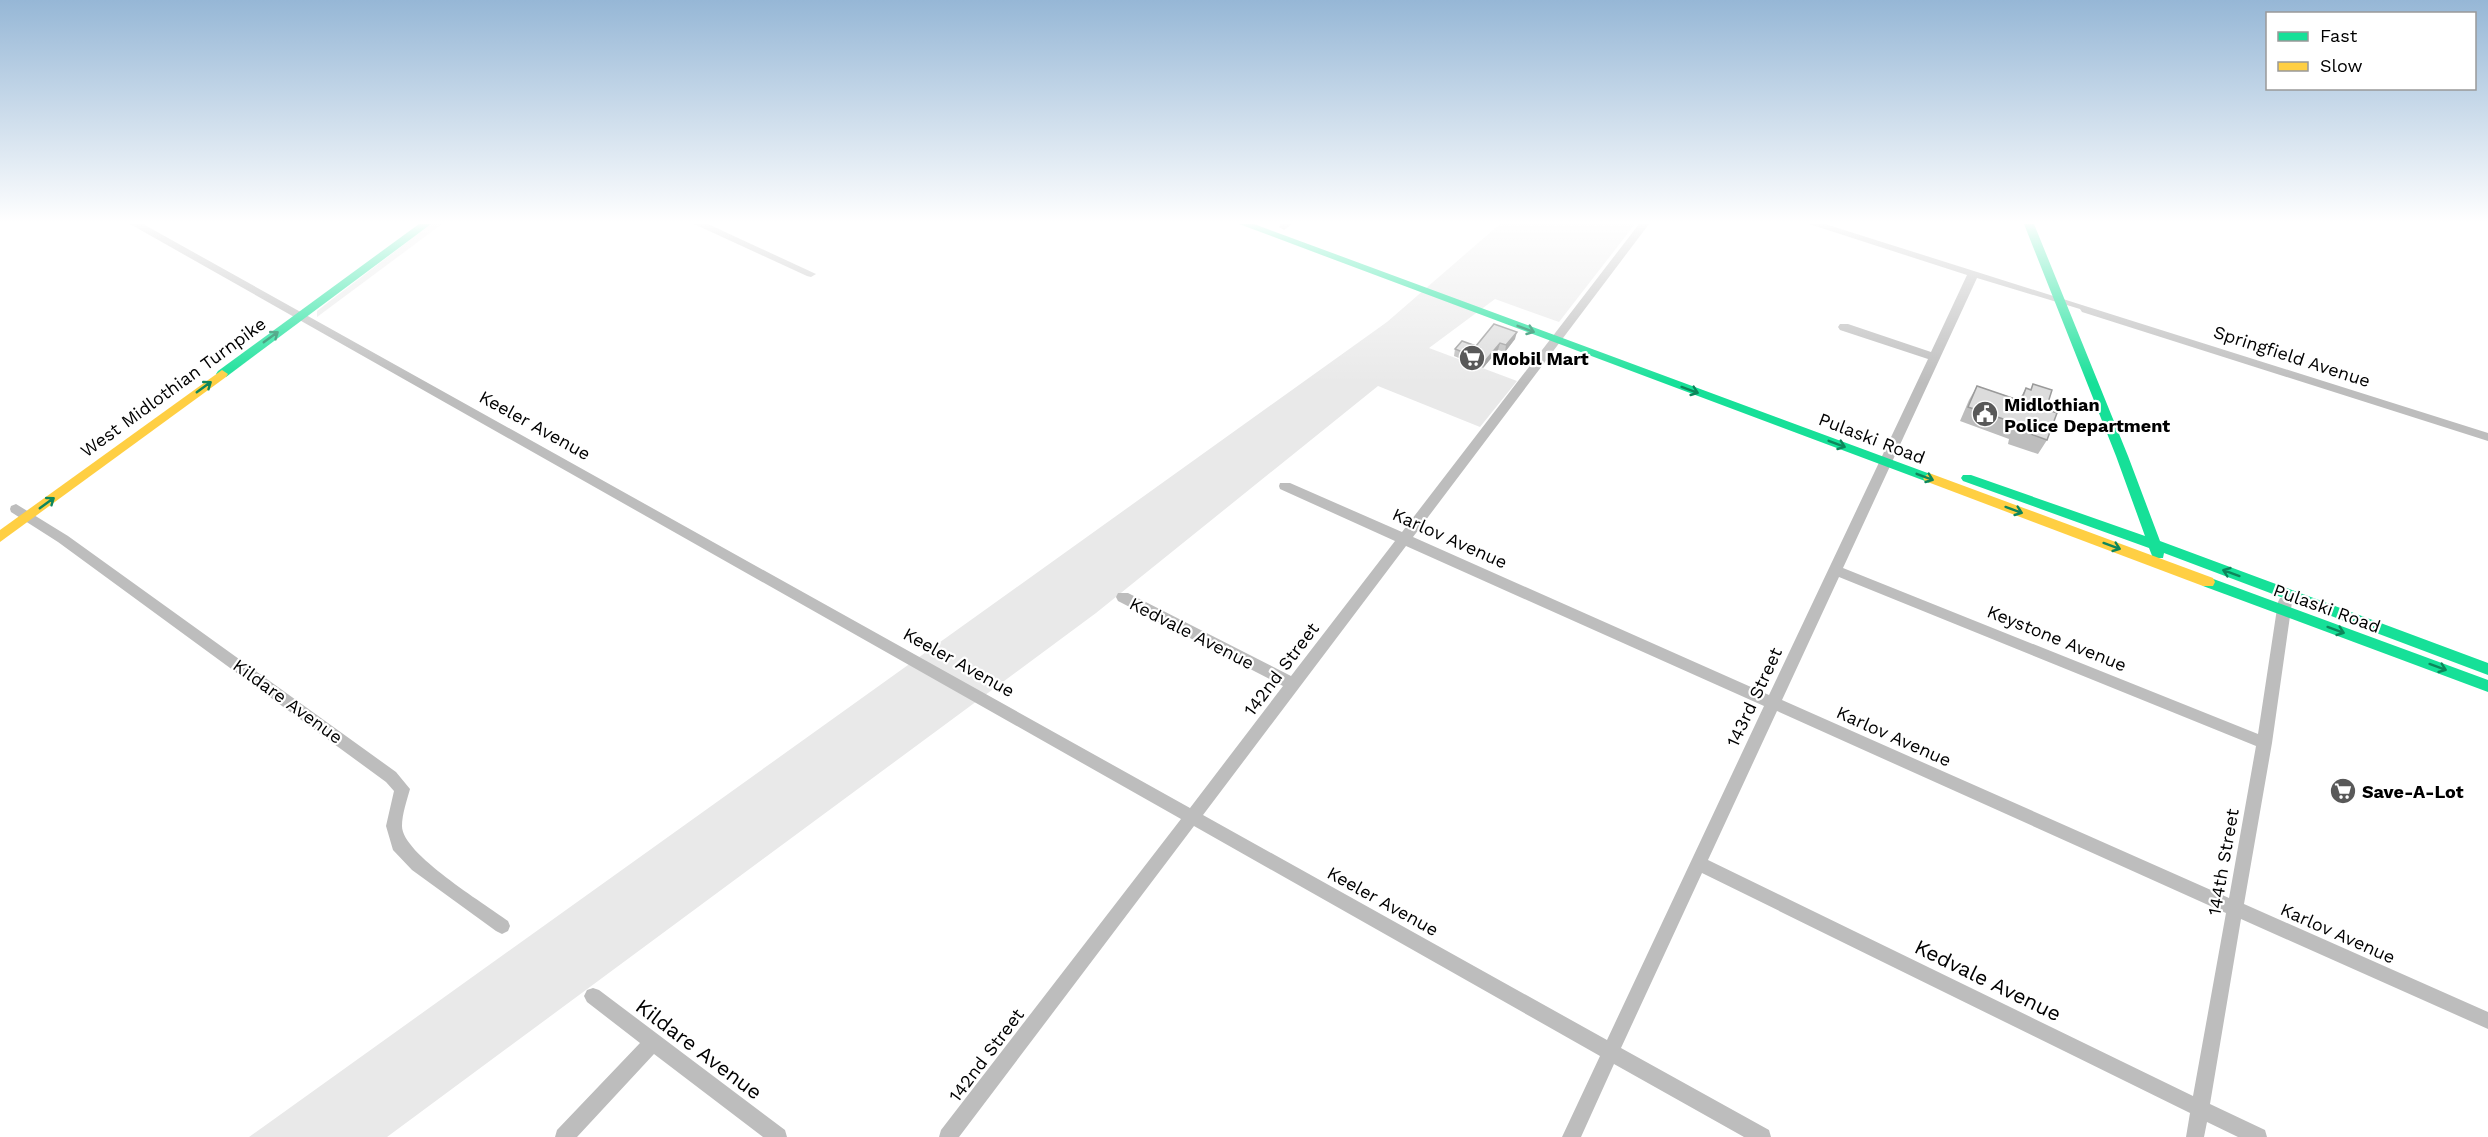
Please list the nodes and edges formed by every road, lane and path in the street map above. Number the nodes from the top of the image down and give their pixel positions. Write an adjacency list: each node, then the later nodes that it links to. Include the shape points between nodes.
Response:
1 (231, 277): 10 (street, Keeler Avenue)
2 (343, 277): 10 (main road, West Midlothian Turnpike)
3 (1395, 277): 12 (main road, Pulaski Road, one-way to 12)
4 (1414, 277): 12 (main road, Pulaski Road)
5 (1603, 277): 12 (street, 142nd Street)
6 (1972, 277): 13 (street, 143rd Street)
7 (1983, 277): 9 (street, Springfield Avenue)
8 (2051, 277): 9 (main road)
9 (2060, 300): 14 (street, Springfield Avenue); 21 (main road)
10 (295, 312): 17 (main road, West Midlothian Turnpike); 32 (street, Keeler Avenue)
11 (1844, 327): 13 (street)
12 (1559, 335): 15 (main road, Pulaski Road); 20 (street, 142nd Street)
13 (1934, 357): 15 (street, 143rd Street)
14 (2488, 437)
15 (1887, 455): 21 (main road, Pulaski Road); 22 (main road, Pulaski Road, one-way to 22); 23 (street, 143rd Street)
16 (1285, 486): 20 (street, Karlov Avenue)
17 (22, 513): 18 (main road, West Midlothian Turnpike); 19 (main road, West Midlothian Turnpike); 35 (street, Kildare Avenue, via 391,777 402,789 394,826 399,846 418,866)
18 (0, 520)
19 (0, 537)
20 (1404, 539): 28 (street, 142nd Street); 30 (street, Karlov Avenue)
21 (2156, 545): 22 (main road); 24 (main road, Pulaski Road, one-way to 21)
22 (2161, 565): 26 (main road, Pulaski Road)
23 (1835, 570): 30 (street, 143rd Street); 31 (street, Keystone Avenue)
24 (2286, 594): 26 (street, 144th Street); 27 (main road, Pulaski Road)
25 (1123, 597): 28 (street, Kedvale Avenue)
26 (2283, 611): 29 (main road, Pulaski Road, one-way to 29); 31 (street, 144th Street)
27 (2488, 669)
28 (1294, 685): 32 (street, 142nd Street)
29 (2488, 686)
30 (1773, 703): 33 (street, 143rd Street); 34 (street, Karlov Avenue)
31 (2264, 742): 34 (street, 144th Street)
32 (1192, 816): 39 (street, Keeler Avenue); 43 (street, 142nd Street)
33 (1699, 863): 39 (street, 143rd Street); 40 (street, Kedvale Avenue)
34 (2235, 909): 37 (street, Karlov Avenue); 40 (street, 144th Street)
35 (502, 926)
36 (593, 996): 38 (street, Kildare Avenue)
37 (2488, 1021)
38 (653, 1042): 41 (street); 42 (street, Kildare Avenue)
39 (1611, 1052): 44 (street, 143rd Street); 45 (street, Keeler Avenue)
40 (2200, 1108): 46 (street, 144th Street); 47 (street, Kedvale Avenue)
41 (564, 1137)
42 (778, 1137)
43 (948, 1137)
44 (1571, 1137)
45 (1762, 1137)
46 (2195, 1137)
47 (2258, 1137)

